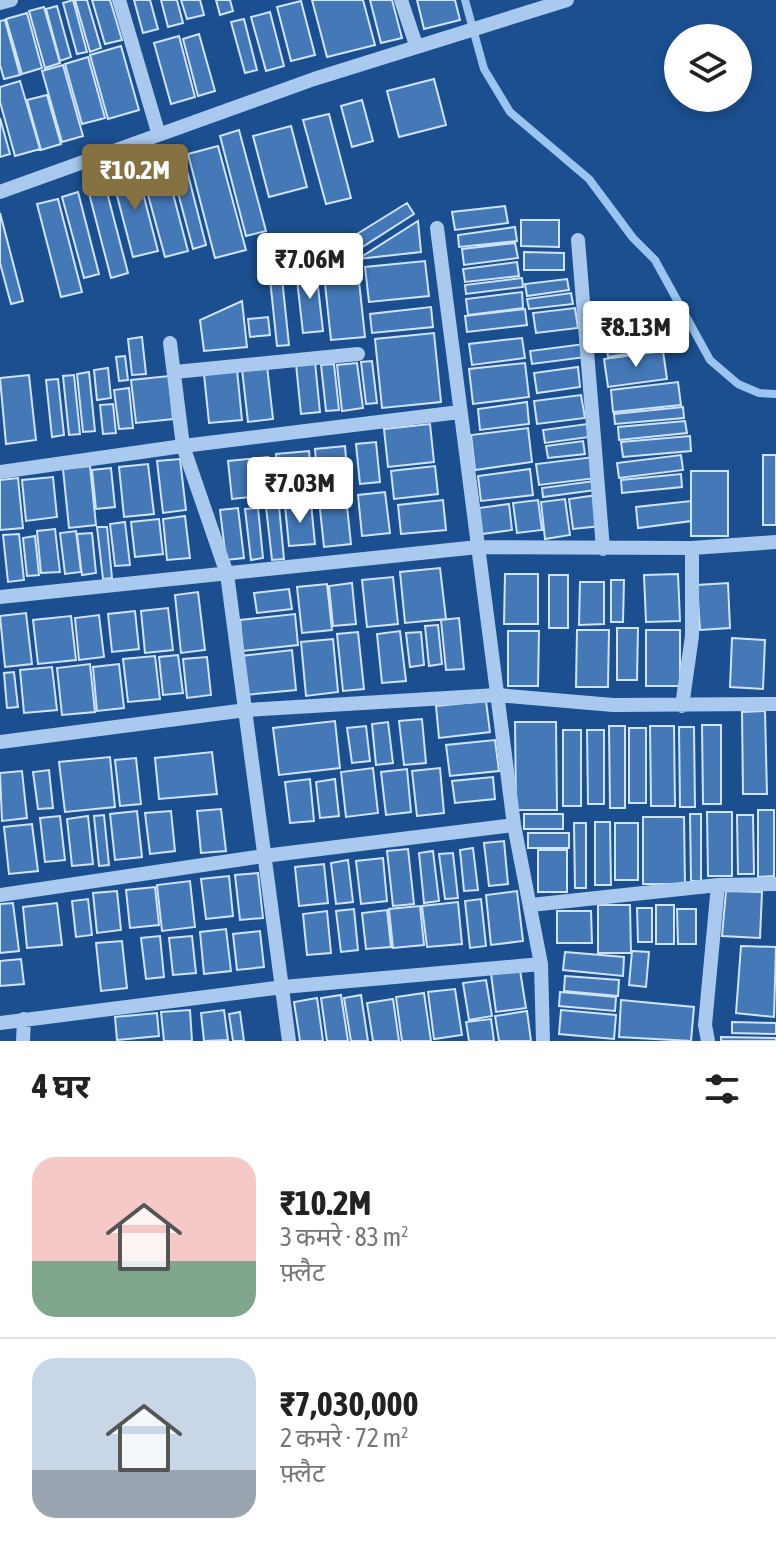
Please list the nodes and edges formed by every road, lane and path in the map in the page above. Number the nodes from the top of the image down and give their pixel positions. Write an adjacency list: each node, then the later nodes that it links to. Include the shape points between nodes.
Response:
1 (11, 0): 5 (street)
2 (119, 0): 7 (street)
3 (401, 0): 6 (street)
4 (565, 1): 6 (street)
5 (0, 3)
6 (416, 45): 7 (street)
7 (158, 132): 8 (street)
8 (0, 192)
9 (437, 228): 14 (street)
10 (578, 240): 20 (street)
11 (170, 343): 13 (street)
12 (358, 354): 13 (street)
13 (175, 372): 15 (street)
14 (460, 412): 15 (street); 18 (street)
15 (183, 446): 16 (street); 21 (street)
16 (0, 472)
17 (776, 542): 19 (street)
18 (478, 547): 20 (street); 21 (street); 23 (street)
19 (692, 548): 20 (street); 25 (street, via 692,636)
20 (603, 549)
21 (227, 574): 22 (street); 26 (street)
22 (0, 597)
23 (497, 695): 25 (street); 26 (street); 28 (street)
24 (776, 704): 25 (street)
25 (682, 706)
26 (246, 710): 27 (street); 29 (street)
27 (0, 742)
28 (514, 825): 29 (street); 33 (street)
29 (264, 856): 32 (street); 35 (street)
30 (776, 884): 31 (street)
31 (718, 885): 33 (street); 41 (street, via 705,1025)
32 (0, 895)
33 (531, 905): 34 (street)
34 (541, 964): 35 (street); 40 (street)
35 (283, 987): 36 (street); 39 (street)
36 (24, 1019): 37 (street); 38 (street)
37 (0, 1023)
38 (23, 1041)
39 (289, 1041)
40 (543, 1041)
41 (708, 1041)

